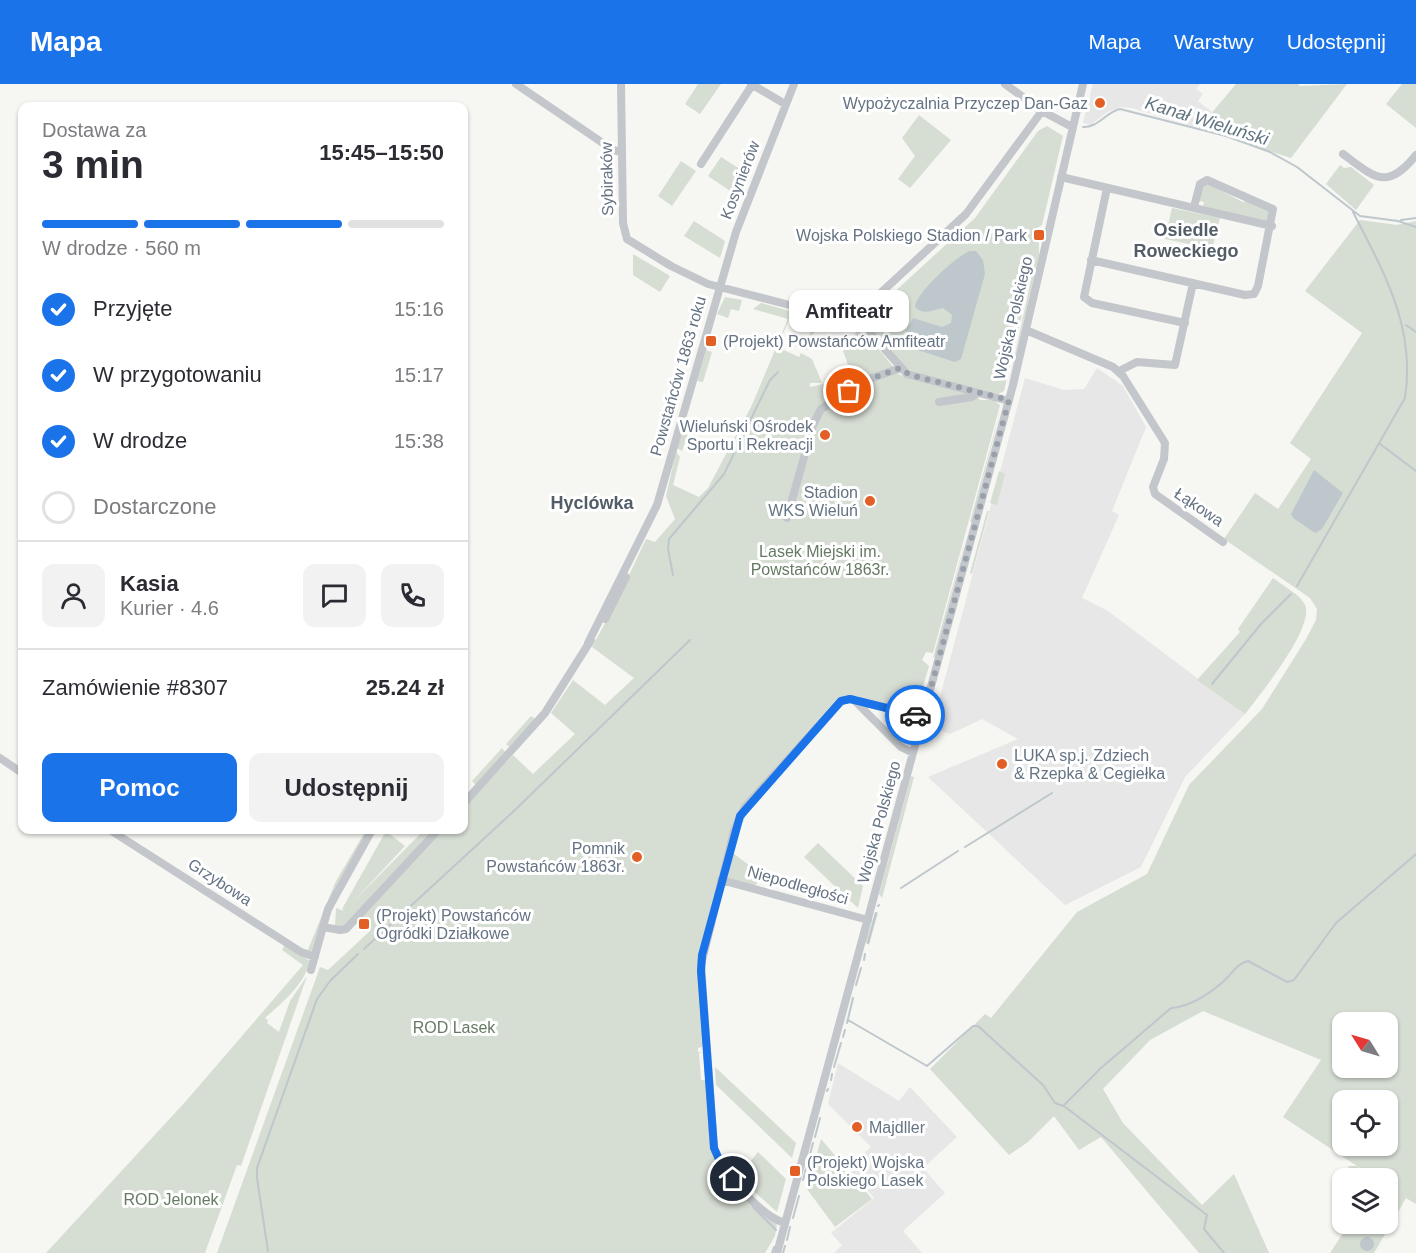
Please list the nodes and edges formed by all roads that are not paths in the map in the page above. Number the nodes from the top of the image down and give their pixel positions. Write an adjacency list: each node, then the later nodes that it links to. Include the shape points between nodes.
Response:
1 (516, 84): 10 (street, via 613,150)
2 (621, 84): 10 (street, Sybiraków)
3 (752, 84): 7 (street); 13 (street)
4 (794, 84): 7 (street, Kosynierów)
5 (1005, 84): 8 (street)
6 (1083, 84): 9 (street, Wojska Polskiego)
7 (785, 104): 20 (street, Kosynierów)
8 (1042, 111): 9 (street); 21 (street, via 966,214)
9 (1072, 127): 14 (street, Wojska Polskiego)
10 (622, 152): 20 (street, Sybiraków, via 627,239 671,266)
11 (1343, 154): 12 (street, via 1371,175 1385,178 1401,172)
12 (1416, 155)
13 (701, 164)
14 (1061, 177): 15 (street); 23 (street, Wojska Polskiego)
15 (1107, 188): 16 (street); 18 (street)
16 (1194, 207): 17 (street); 17 (street, via 1200,184 1207,180 1269,205 1274,213)
17 (1272, 226): 19 (street, via 1254,294)
18 (1091, 260): 19 (street); 22 (street, via 1083,295 1087,301)
19 (1193, 283): 22 (street)
20 (719, 288): 21 (street, Powstańców 1863 roku, via 839,318); 36 (street, Powstańców 1863 roku, via 657,505 616,600 545,713)
21 (855, 316): 24 (street)
22 (1185, 322): 25 (street, via 1175,365 1137,362)
23 (1026, 330): 25 (street); 27 (street, Wojska Polskiego)
24 (900, 368): 26 (street, via 910,375); 29 (street, via 858,385 818,414)
25 (1119, 371): 30 (street, Łąkowa, via 1165,443 1164,459 1153,487 1155,494)
26 (978, 393): 27 (street); 28 (street)
27 (1009, 400): 32 (street, Wojska Polskiego)
28 (939, 402)
29 (787, 518)
30 (1223, 542)
31 (853, 699): 32 (street); 33 (street, via 904,750); 40 (street, via 839,702 742,811)
32 (923, 717): 33 (street, Wojska Polskiego)
33 (913, 753): 41 (street, Wojska Polskiego)
34 (0, 758): 35 (street)
35 (18, 770)
36 (468, 799)
37 (116, 834): 43 (street, Grzybowa, via 301,952)
38 (370, 834): 42 (street, via 328,909)
39 (434, 834): 42 (street, via 346,929)
40 (721, 879): 41 (street, Niepodległości); 45 (street, via 701,965 714,1148 733,1179 769,1215)
41 (868, 920): 45 (street, Wojska Polskiego)
42 (323, 927): 43 (street)
43 (315, 957): 44 (street)
44 (310, 970)
45 (785, 1223): 46 (street, Wojska Polskiego)
46 (777, 1253)

